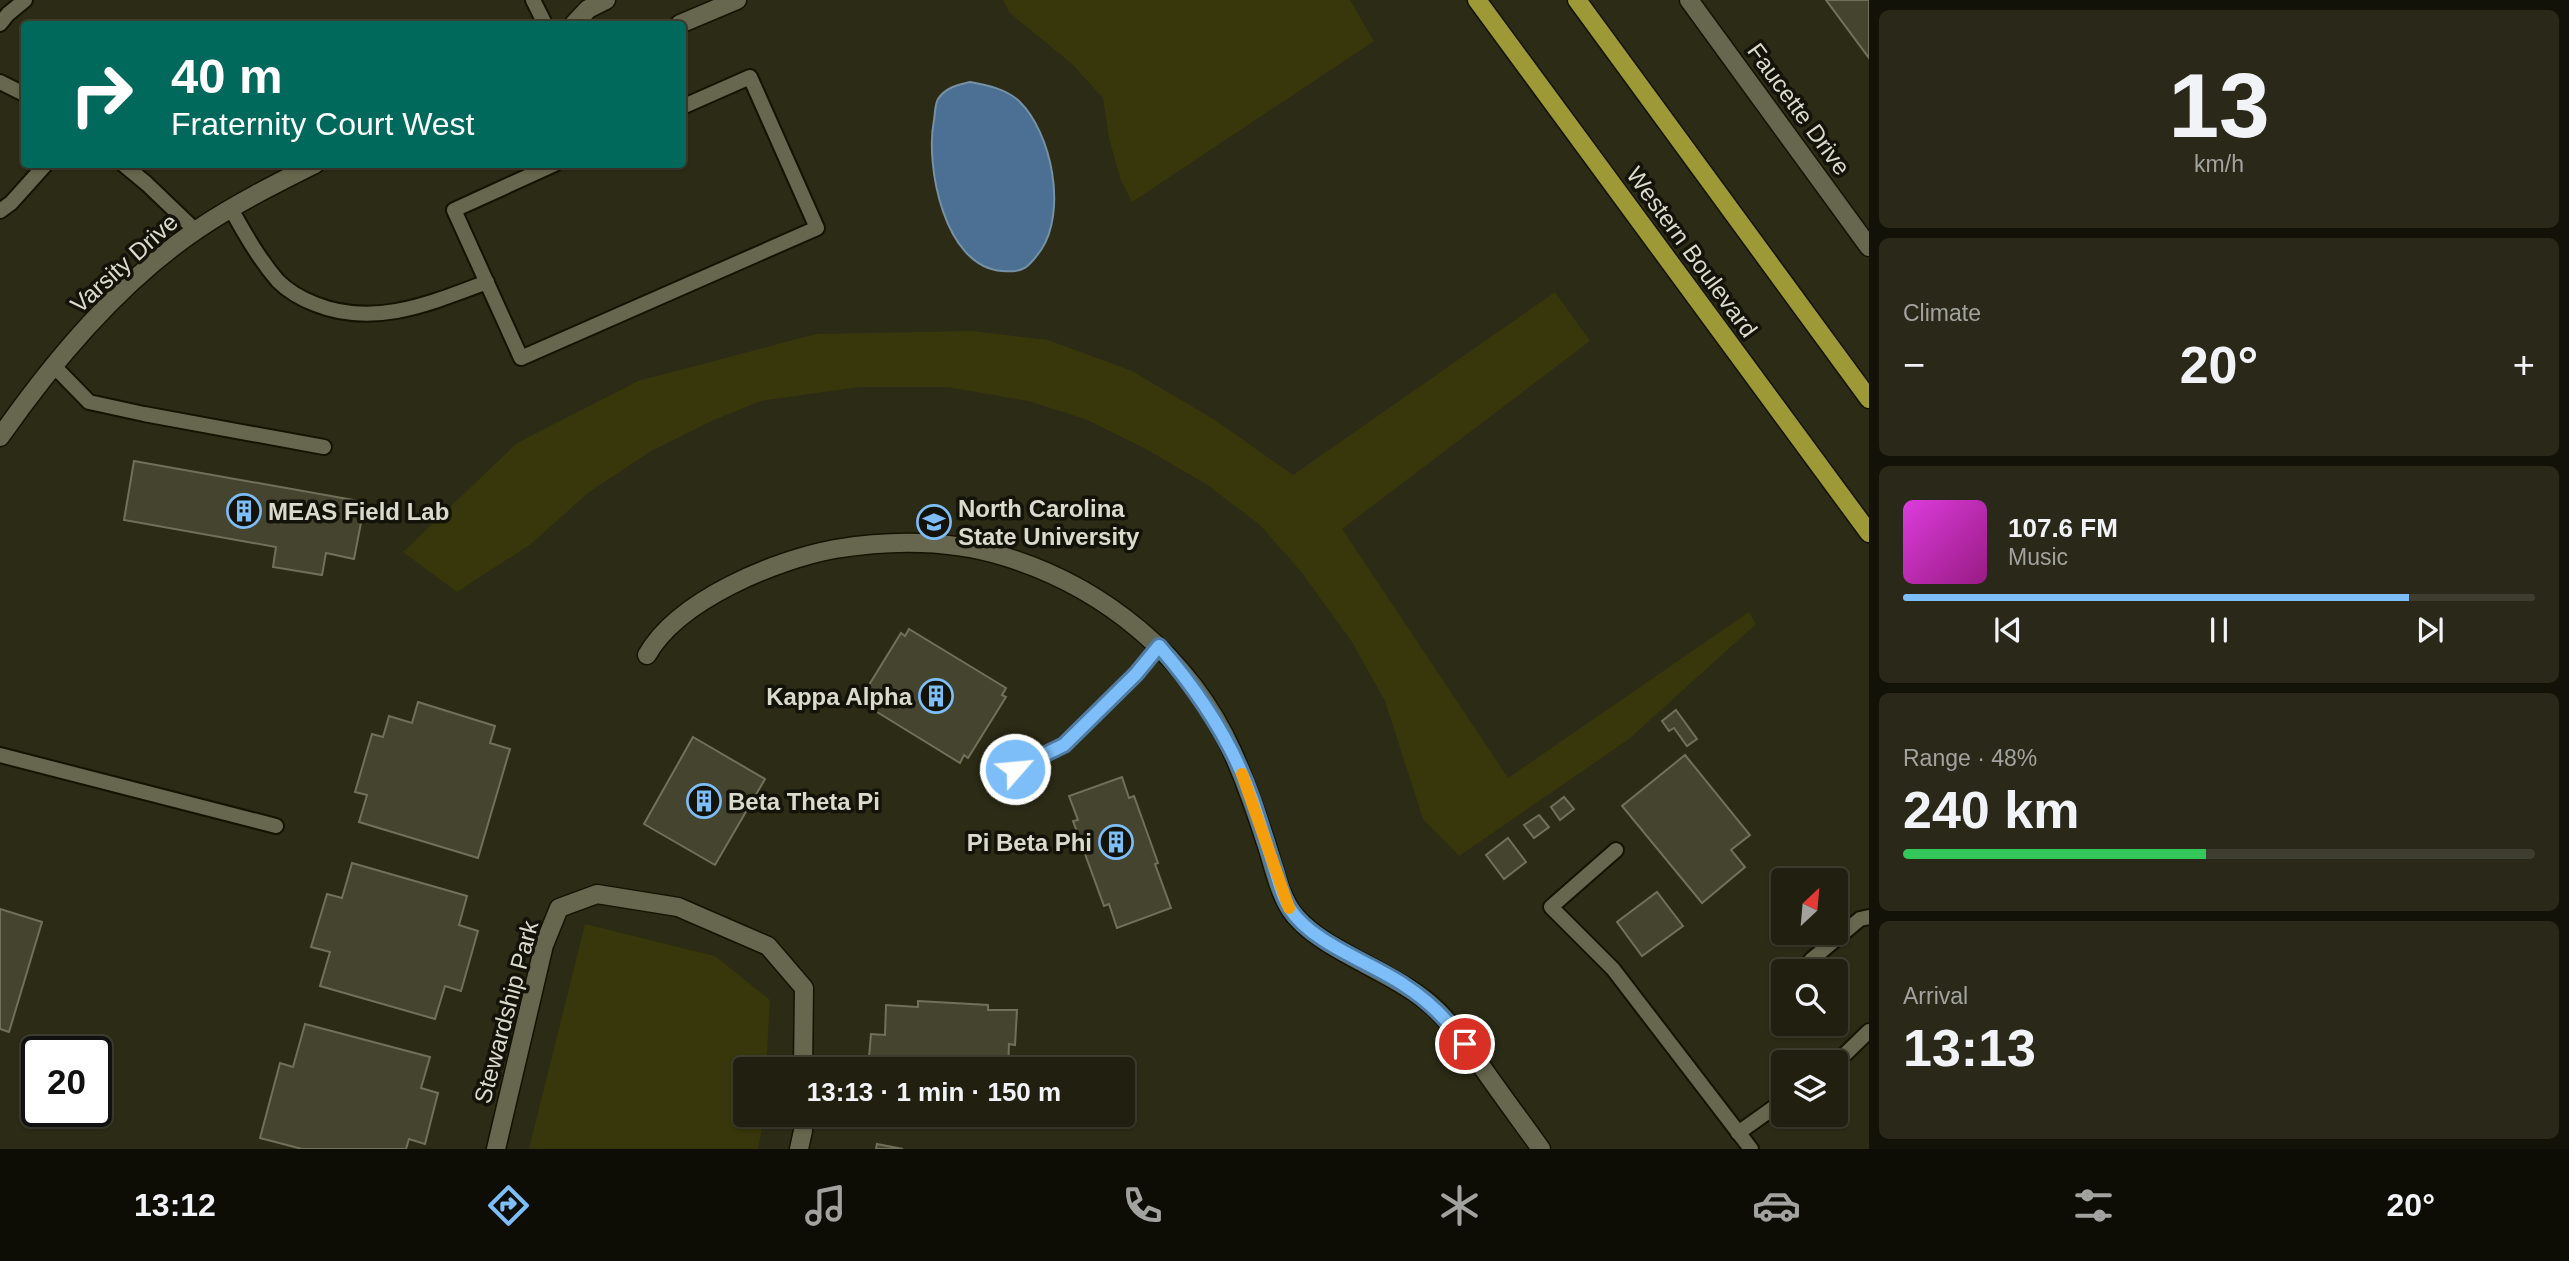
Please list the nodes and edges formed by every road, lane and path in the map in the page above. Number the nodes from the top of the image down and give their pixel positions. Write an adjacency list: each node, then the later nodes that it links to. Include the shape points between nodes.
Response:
1 (25, 0): 11 (lane)
2 (533, 0): 8 (lane)
3 (606, 0): 9 (street)
4 (737, 0): 10 (street)
5 (1477, 0): 28 (main road, Western Boulevard)
6 (1577, 0): 25 (main road)
7 (1689, 0): 22 (street, Faucette Drive)
8 (544, 21)
9 (577, 21)
10 (686, 21)
11 (0, 24)
12 (0, 82): 13 (lane)
13 (21, 92)
14 (686, 105): 23 (lane, via 750,77 817,228 521,358)
15 (43, 168): 20 (lane)
16 (128, 168): 21 (lane)
17 (308, 168): 19 (street, Varsity Drive)
18 (546, 168): 23 (lane, via 454,209)
19 (231, 209): 21 (street, Varsity Drive); 23 (lane, via 280,284 324,308 353,315 384,314 426,305)
20 (0, 211)
21 (196, 231): 24 (street, Varsity Drive, via 107,307)
22 (1869, 247)
23 (487, 282)
24 (53, 365): 26 (street, Varsity Drive); 27 (lane, via 89,402)
25 (1869, 399)
26 (0, 438)
27 (324, 447)
28 (1869, 533)
29 (1159, 646): 30 (street, via 1101,601 1048,573 1004,556 908,543 824,551 751,575 682,616 657,638); 32 (lane, via 1064,745); 45 (street, via 1209,709 1230,748 1297,918 1315,934 1427,1001 1449,1023)
30 (647, 655)
31 (0, 755): 33 (lane)
32 (1015, 769)
33 (276, 826)
34 (1616, 850): 42 (lane, via 1551,907 1613,969)
35 (1869, 917): 36 (lane, via 1860,919)
36 (1812, 959)
37 (1869, 1031): 38 (lane)
38 (1848, 1051)
39 (803, 1057): 43 (street, Stewardship Park, via 804,988 768,946 678,907 597,894 559,908 544,945)
40 (1771, 1110): 42 (lane)
41 (802, 1127): 44 (street)
42 (1738, 1133): 46 (lane)
43 (496, 1149)
44 (799, 1149)
45 (1541, 1149)
46 (1751, 1149)

